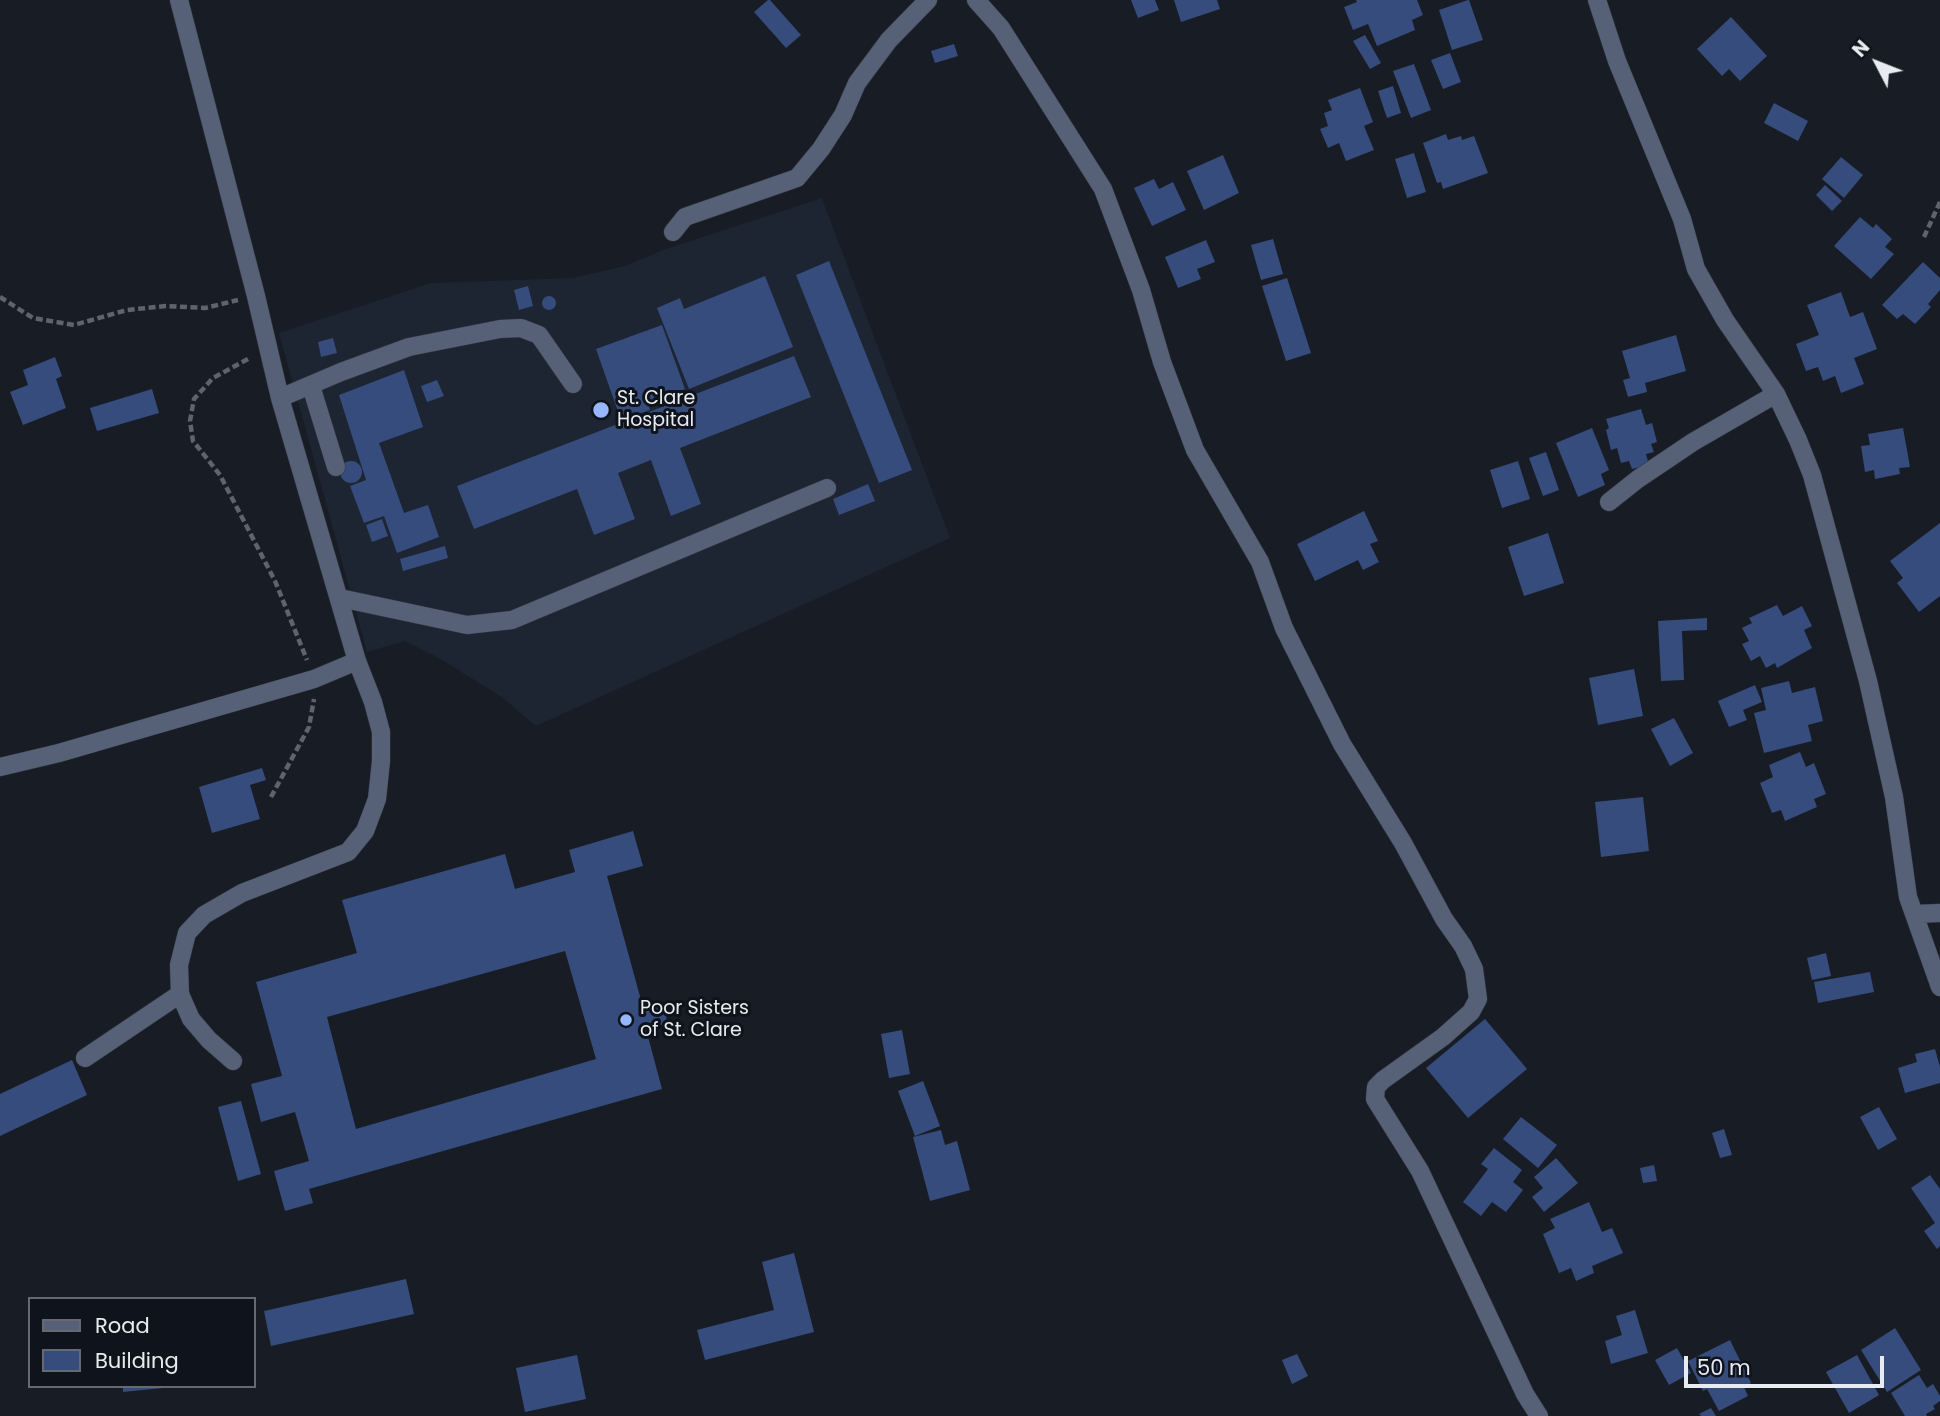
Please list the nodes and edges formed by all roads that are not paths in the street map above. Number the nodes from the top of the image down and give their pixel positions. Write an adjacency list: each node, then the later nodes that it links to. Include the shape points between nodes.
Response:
1 (179, 0): 9 (street)
2 (929, 0): 5 (street, via 889,40 857,83 843,115 797,178 685,217)
3 (976, 0): 22 (street, via 1001,29 1103,190 1195,450 1260,562 1284,628 1342,744 1474,969 1478,999 1471,1012 1383,1080 1376,1087 1375,1099 1419,1171)
4 (1597, 0): 8 (street, via 1682,219 1696,269)
5 (673, 232)
6 (573, 384): 7 (street, via 538,335 521,328 471,333 410,348)
7 (311, 386): 9 (street); 10 (street)
8 (1776, 394): 12 (street, via 1693,442); 17 (street, via 1812,474 1868,681)
9 (280, 398): 13 (street)
10 (336, 467)
11 (827, 488): 13 (street, via 512,620 467,625)
12 (1609, 502)
13 (340, 598): 14 (street)
14 (357, 662): 15 (street); 19 (street, via 381,732 377,799 365,831 348,852 242,893 204,915 187,933 179,965)
15 (0, 767)
16 (1940, 913): 17 (street)
17 (1914, 914): 18 (street)
18 (1940, 987)
19 (180, 994): 20 (street); 21 (street, via 191,1019)
20 (85, 1058)
21 (233, 1061)
22 (1539, 1416)

